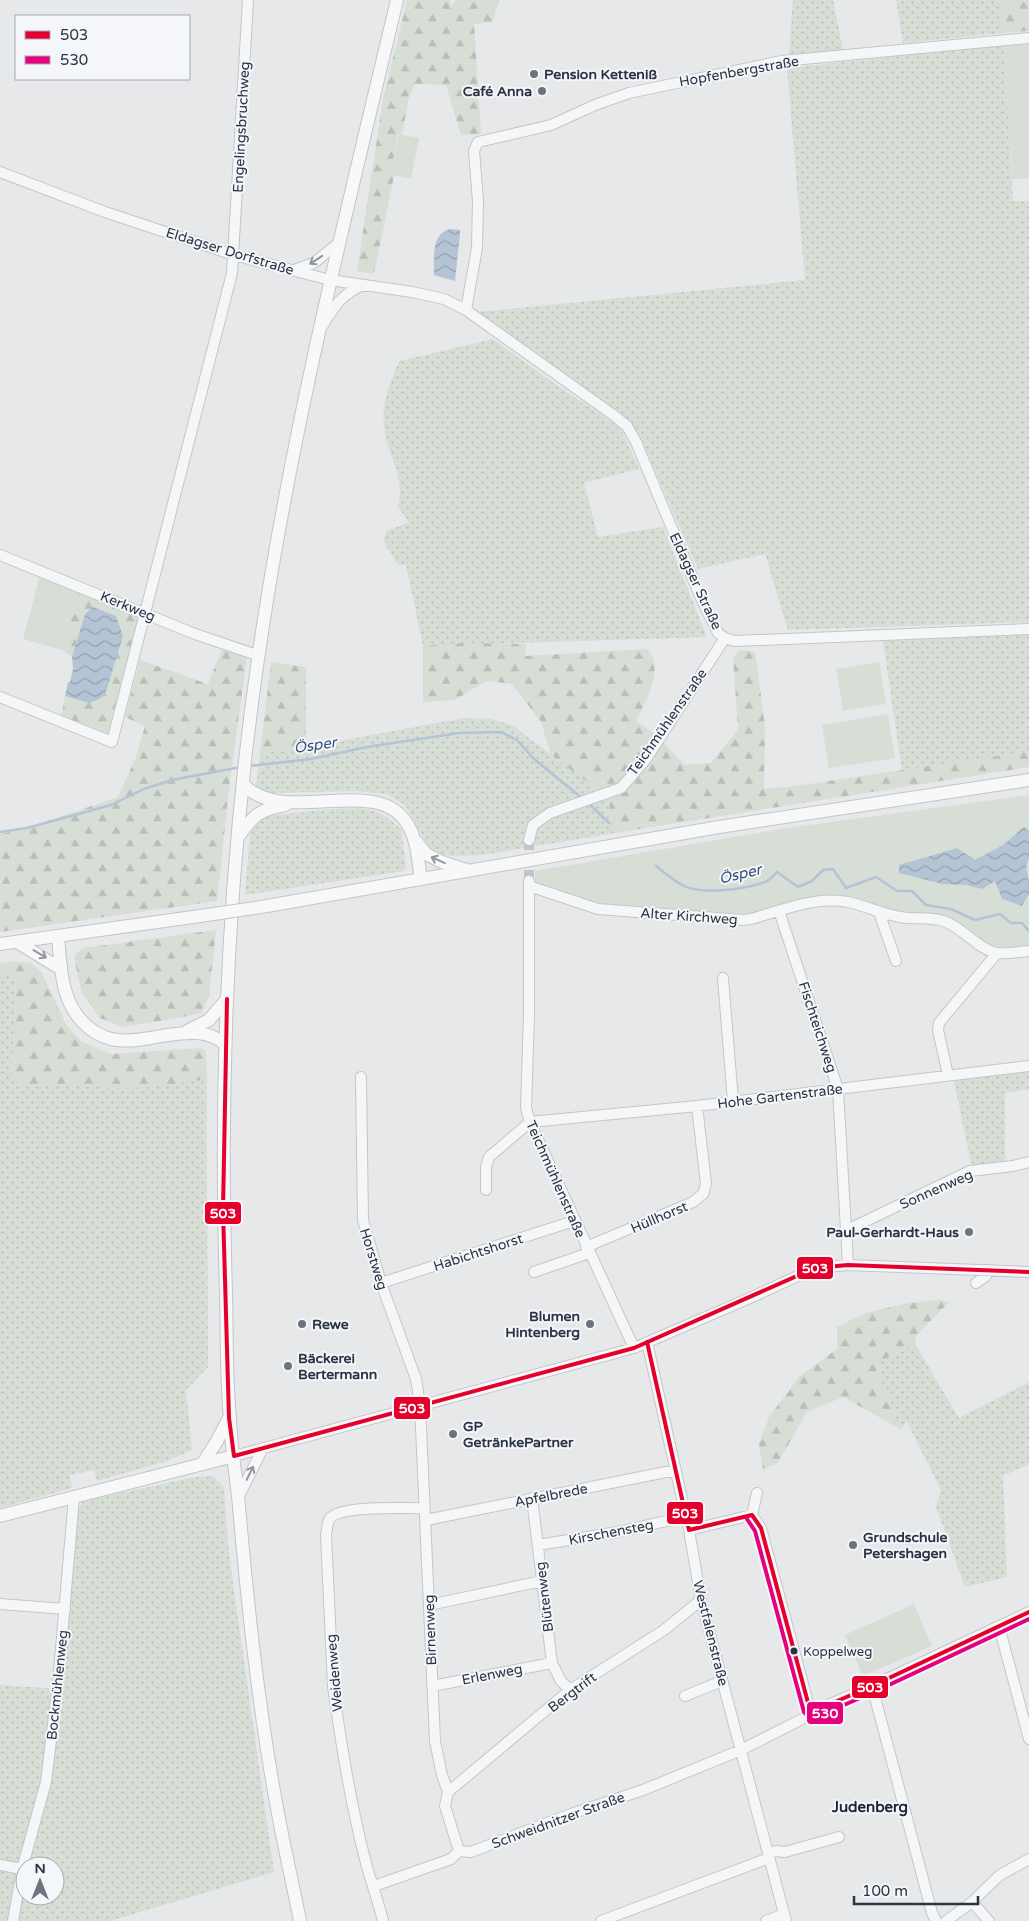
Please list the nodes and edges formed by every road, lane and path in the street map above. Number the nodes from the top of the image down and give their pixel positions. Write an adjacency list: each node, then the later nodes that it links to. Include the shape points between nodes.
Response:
1 (248, 0): 6 (street, Engelingsbruchweg)
2 (397, 0): 5 (main road)
3 (1029, 38): 10 (street, Hopfenbergstraße, via 782,62 629,93 551,125 478,142 474,151 478,201 476,248)
4 (0, 172): 6 (street, Eldagser Dorfstraße, via 105,212)
5 (337, 244): 7 (street, one-way to 7, via 314,263); 8 (main road)
6 (234, 255): 7 (street, Eldagser Dorfstraße); 13 (street, Engelingsbruchweg)
7 (292, 270): 8 (street, Eldagser Dorfstraße)
8 (330, 280): 9 (street, Eldagser Dorfstraße); 11 (main road)
9 (364, 285): 10 (street, Eldagser Dorfstraße, via 444,299); 11 (street, via 337,302)
10 (466, 310): 15 (street, Eldagser Straße, via 627,426 701,598 718,633)
11 (320, 329): 16 (main road)
12 (0, 555): 13 (street, Kerkweg)
13 (146, 613): 16 (street, Kerkweg); 17 (street, Engelingsbruchweg, via 112,742)
14 (1029, 629): 15 (street, Eldagser Straße, via 735,641)
15 (725, 638): 23 (street, Teichmühlenstraße, via 646,759 621,788 550,813 533,825)
16 (258, 656): 19 (main road)
17 (0, 697)
18 (1029, 780): 24 (main road, via 720,826)
19 (244, 782): 20 (main road, via 258,797); 21 (main road)
20 (294, 803): 21 (main road, via 268,808 254,815); 22 (main road, via 379,803 404,819)
21 (238, 837): 37 (main road)
22 (415, 840): 24 (main road, one-way to 22, via 426,854); 25 (main road)
23 (529, 840)
24 (469, 871): 25 (main road)
25 (421, 880): 29 (main road, bridge)
26 (529, 883): 27 (street, Alter Kirchweg, via 598,910 743,920); 46 (street, Teichmühlenstraße, via 526,1108)
27 (779, 911): 28 (street, Alter Kirchweg, via 815,900 832,900); 43 (street, Fischteichweg)
28 (879, 912): 33 (street, Alter Kirchweg, via 947,922 984,948); 34 (street)
29 (58, 936): 30 (main road); 35 (main road)
30 (17, 942): 31 (main road); 35 (main road, one-way to 35)
31 (0, 944)
32 (1029, 951): 33 (street)
33 (998, 953): 41 (street, via 939,1023)
34 (896, 962)
35 (61, 969): 38 (main road, via 70,1007 82,1023 98,1034 116,1040 134,1040)
36 (722, 978): 44 (street)
37 (227, 999): 38 (main road, via 209,1020); 39 (main road)
38 (186, 1032): 39 (main road, via 207,1034)
39 (225, 1044): 61 (main road, via 223,1210)
40 (1029, 1066): 41 (street, Hohe Gartenstraße)
41 (948, 1075): 43 (street, Hohe Gartenstraße)
42 (361, 1077): 56 (street, Horstweg, via 363,1220)
43 (838, 1089): 44 (street, Hohe Gartenstraße); 50 (street, Fischteichweg)
44 (733, 1101): 45 (street, Hohe Gartenstraße)
45 (697, 1106): 46 (street, Hohe Gartenstraße); 51 (street, Hüllhorst, via 706,1184 704,1194)
46 (530, 1122): 48 (street, via 489,1157); 49 (street, Teichmühlenstraße)
47 (1029, 1162): 50 (street, Sonnenweg, via 970,1171)
48 (486, 1190)
49 (574, 1221): 51 (street, Teichmühlenstraße); 56 (street, Habichtshorst)
50 (847, 1230): 52 (street, Fischteichweg)
51 (588, 1250): 54 (street); 59 (street, Teichmühlenstraße)
52 (848, 1265): 53 (street); 58 (street, via 816,1268)
53 (988, 1270): 55 (street); 57 (street, via 986,1276)
54 (534, 1272)
55 (1029, 1272)
56 (381, 1283): 60 (street, Horstweg, via 416,1379)
57 (976, 1283)
58 (647, 1342): 59 (street); 65 (street, Westfalenstraße)
59 (634, 1348): 60 (street)
60 (420, 1405): 62 (street); 70 (street, Birnenweg)
61 (229, 1418): 63 (main road); 64 (main road)
62 (263, 1448): 63 (street); 68 (street, one-way to 62)
63 (234, 1456): 64 (main road); 68 (main road)
64 (203, 1463): 67 (main road)
65 (676, 1470): 69 (street, Apfelbrede); 73 (street, Westfalenstraße)
66 (757, 1493): 71 (street)
67 (74, 1497): 72 (main road); 81 (street, Bockmühlenweg)
68 (238, 1498): 106 (main road, via 255,1660 275,1795)
69 (532, 1498): 74 (street, Apfelbrede); 76 (street, Blütenweg)
70 (424, 1508): 74 (street, Birnenweg); 101 (street, Weidenweg, via 337,1512 329,1520 326,1535 333,1686 349,1786)
71 (752, 1515): 75 (street); 90 (street, via 761,1528)
72 (0, 1516)
73 (684, 1517): 75 (street, Westfalenstraße); 76 (street, Kirschensteg)
74 (426, 1520): 80 (street, Birnenweg)
75 (689, 1530): 78 (street, Westfalenstraße)
76 (538, 1545): 77 (street, Blütenweg)
77 (542, 1581): 80 (street); 84 (street, Blütenweg)
78 (701, 1600): 85 (street, Westfalenstraße); 88 (street, Bergtrift, via 664,1630)
79 (0, 1604): 81 (street)
80 (429, 1605): 86 (street, Birnenweg)
81 (64, 1609): 96 (street, Bockmühlenweg, via 46,1782)
82 (1029, 1612): 83 (street)
83 (999, 1626): 87 (street); 91 (street)
84 (552, 1663): 86 (street, Erlenweg); 88 (street, Blütenweg)
85 (722, 1681): 89 (street); 92 (street, Westfalenstraße)
86 (432, 1686): 93 (street, Birnenweg, via 435,1742)
87 (872, 1686): 90 (street); 110 (street)
88 (570, 1690): 93 (street, Bergtrift)
89 (685, 1696)
90 (810, 1710): 92 (street, via 806,1717)
91 (1029, 1739)
92 (741, 1750): 95 (street, Schweidnitzer Straße, via 643,1790 472,1852); 97 (street, Westfalenstraße)
93 (448, 1792): 95 (street, Birnenweg, via 445,1806)
94 (839, 1837): 97 (street, via 784,1852 776,1851)
95 (459, 1851): 101 (street, Schweidnitzer Straße, via 451,1859)
96 (26, 1856)
97 (769, 1856): 104 (street, Westfalenstraße); 108 (street)
98 (1029, 1859): 102 (street, via 1000,1875)
99 (0, 1865): 100 (street)
100 (15, 1868)
101 (374, 1886): 107 (street, Weidenweg)
102 (972, 1902): 111 (street); 112 (street)
103 (16, 1906): 105 (street, Bockmühlenweg)
104 (785, 1918): 109 (street)
105 (13, 1921)
106 (300, 1921)
107 (383, 1921)
108 (601, 1921)
109 (766, 1921)
110 (936, 1921)
111 (946, 1921)
112 (989, 1921)

